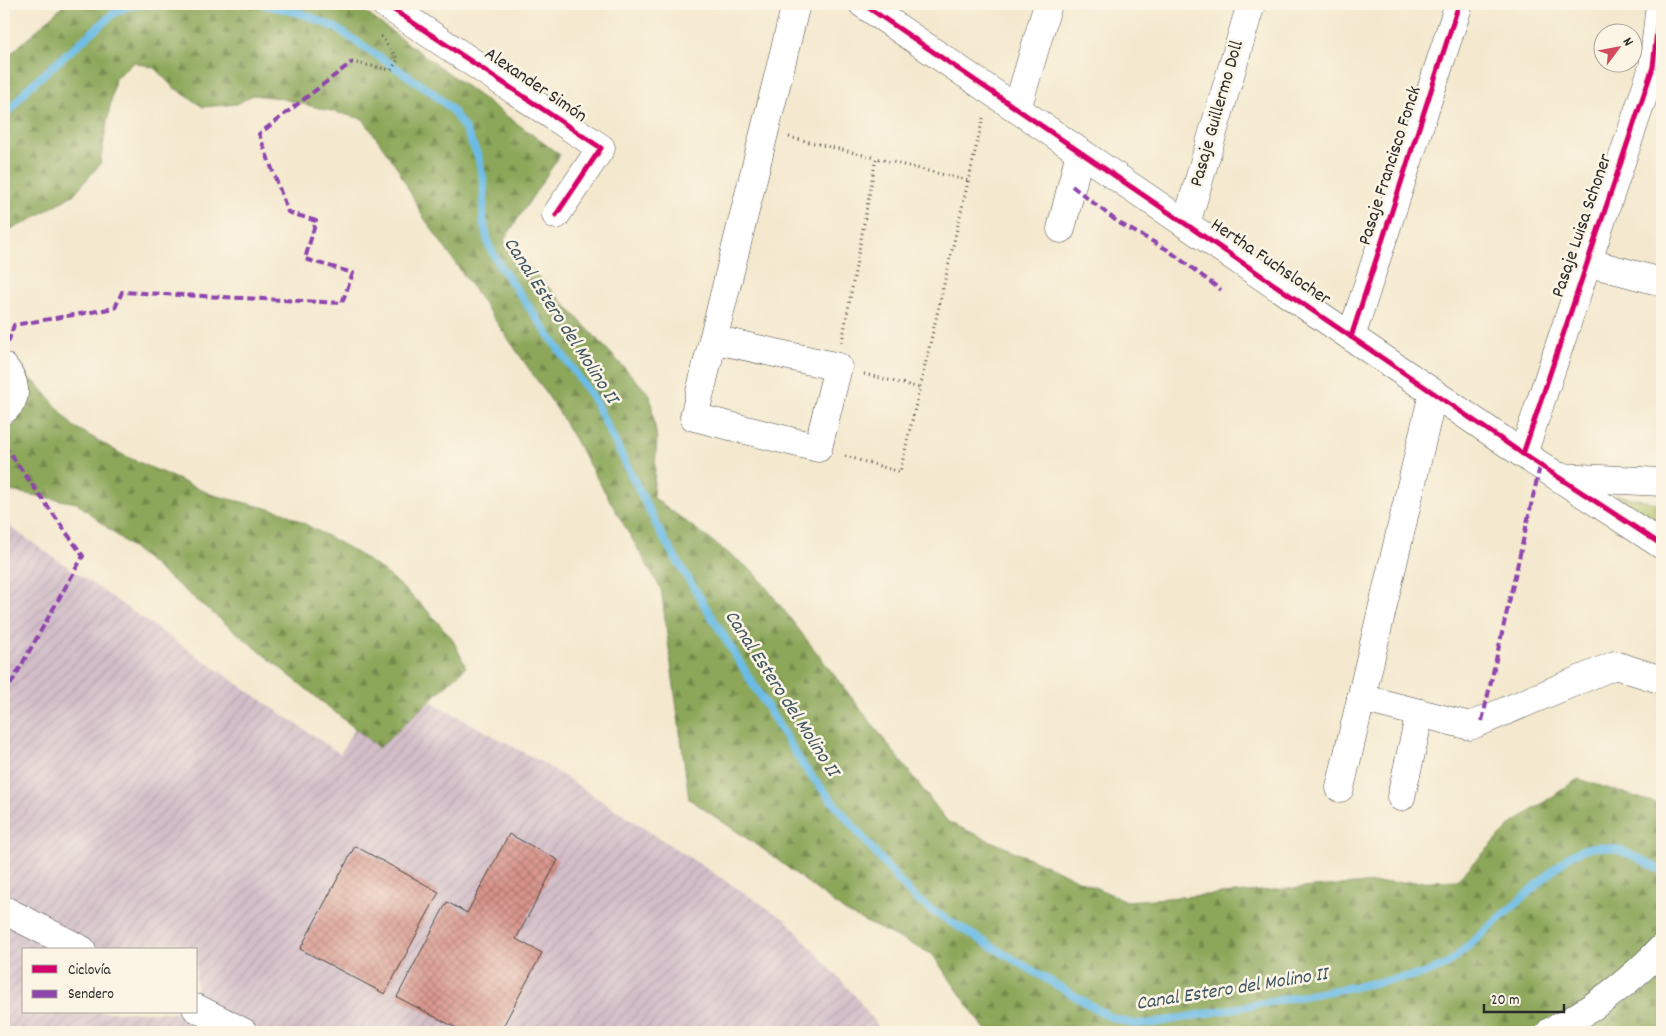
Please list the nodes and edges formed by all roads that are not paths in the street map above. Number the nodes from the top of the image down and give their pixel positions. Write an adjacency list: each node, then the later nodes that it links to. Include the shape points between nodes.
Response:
1 (386, 4): 11 (street, Alexander Simón, via 601,148)
2 (796, 4): 17 (street)
3 (863, 4): 9 (street, Hertha Fuchslocher)
4 (1048, 4): 9 (street)
5 (1251, 4): 12 (street, Pasaje Guillermo Doll)
6 (1459, 4): 16 (street, Pasaje Francisco Fonck)
7 (1660, 4): 8 (street, Pasaje Luisa Schoner)
8 (1657, 68): 14 (street, Pasaje Luisa Schoner)
9 (1017, 108): 10 (street, Hertha Fuchslocher)
10 (1080, 152): 12 (street, Hertha Fuchslocher); 13 (street)
11 (556, 214)
12 (1186, 224): 16 (street, Hertha Fuchslocher)
13 (1061, 229)
14 (1586, 262): 15 (street); 21 (street, Pasaje Luisa Schoner)
15 (1662, 282)
16 (1351, 337): 19 (street, Hertha Fuchslocher)
17 (713, 339): 17 (street, via 694,417 818,448 838,367)
18 (4, 367): 20 (street, via 13,383 14,394)
19 (1433, 393): 21 (street, Hertha Fuchslocher); 26 (street)
20 (4, 410)
21 (1523, 454): 22 (street, Hertha Fuchslocher)
22 (1557, 477): 23 (street); 24 (street, Hertha Fuchslocher)
23 (1662, 482)
24 (1662, 545)
25 (1662, 680): 27 (street, via 1615,665 1470,726)
26 (1361, 698): 27 (street); 28 (street)
27 (1420, 713): 29 (street)
28 (1340, 788)
29 (1401, 797)
30 (4, 910): 31 (street)
31 (78, 948)
32 (1662, 948): 35 (street, via 1606,999)
33 (198, 1009): 34 (street)
34 (243, 1032)
35 (1550, 1032)

